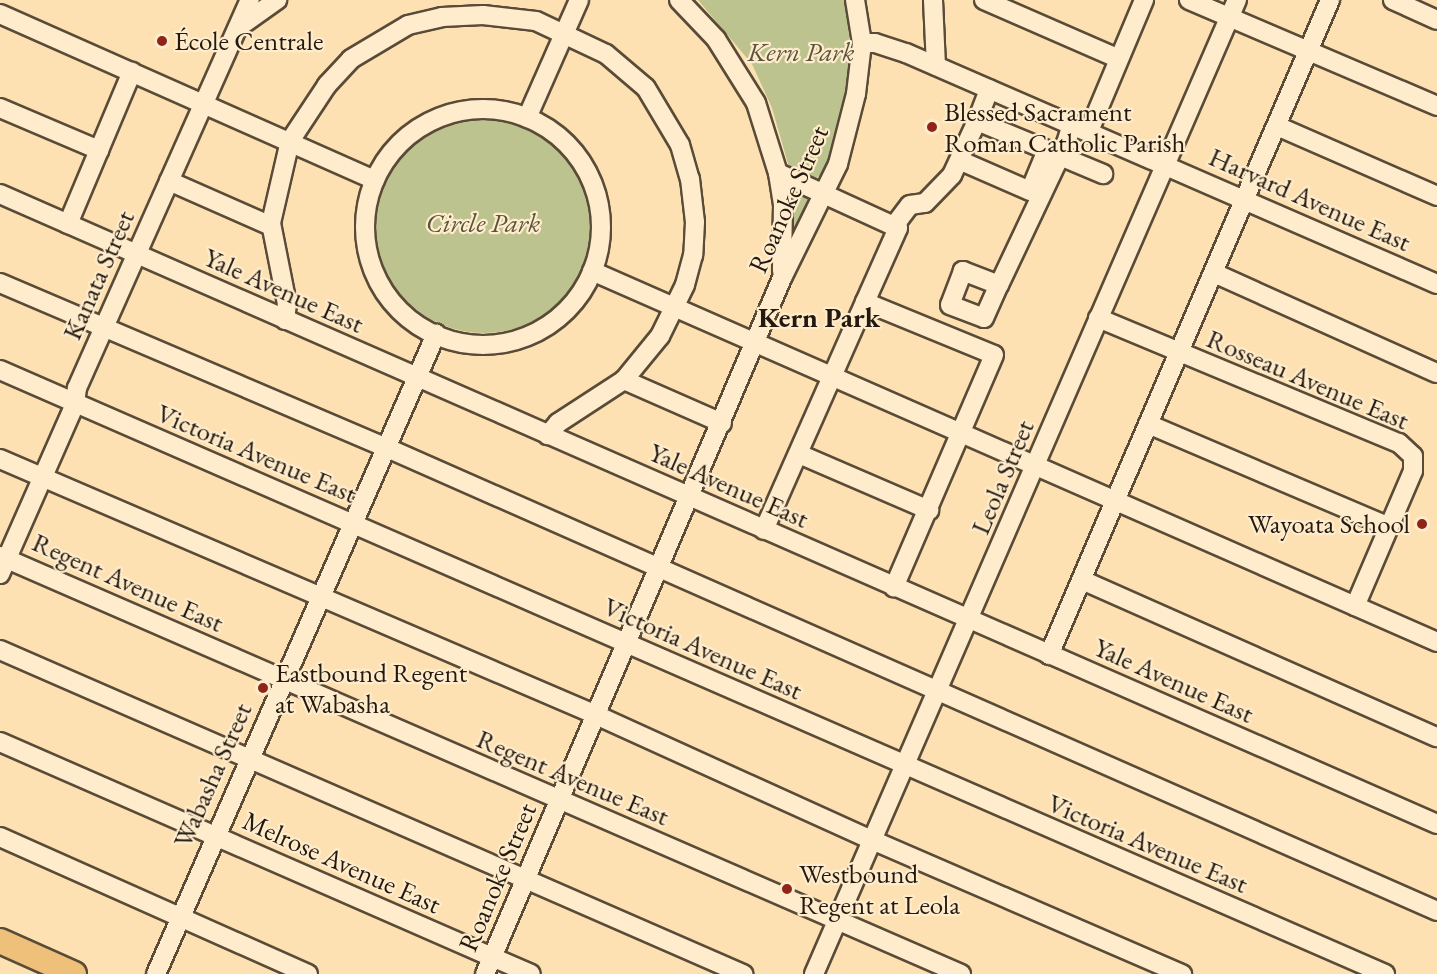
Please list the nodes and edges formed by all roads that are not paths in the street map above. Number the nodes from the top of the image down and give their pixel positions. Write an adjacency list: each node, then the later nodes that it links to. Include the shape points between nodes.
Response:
1 (250, 0): 15 (street, Kanata Street)
2 (277, 0): 15 (street)
3 (579, 0): 16 (street)
4 (679, 0): 35 (street, via 738,70 756,103)
5 (855, 0): 17 (street, Roanoke Street)
6 (933, 0): 20 (street)
7 (984, 0): 19 (street)
8 (1144, 0): 19 (street)
9 (1189, 0): 12 (street)
10 (1330, 0): 18 (street)
11 (1392, 0): 14 (street)
12 (1233, 8): 18 (street); 34 (street, Leola Street)
13 (2, 19): 21 (street)
14 (1437, 20)
15 (239, 27): 23 (street, Kanata Street)
16 (564, 33): 26 (street); 30 (street, via 536,21 483,15 442,17 408,25 351,59 298,123); 54 (street, via 606,54 626,70 666,116 680,145 690,179 695,222 693,255)
17 (862, 43): 20 (street, Harvard Avenue East, via 875,43); 40 (street, Roanoke Street, via 848,135)
18 (1309, 48): 24 (street); 28 (street)
19 (1119, 59): 29 (street)
20 (936, 66): 22 (street, Harvard Avenue East)
21 (132, 72): 23 (street); 31 (street)
22 (989, 89): 27 (street); 29 (street, Harvard Avenue East)
23 (204, 102): 30 (street); 38 (street, Kanata Street)
24 (1437, 106)
25 (0, 108): 31 (street)
26 (526, 118): 37 (street, via 485,109 433,120 398,144); 47 (street, via 560,138 589,176 600,224)
27 (977, 121): 33 (street); 33 (street, via 1047,150 1030,191)
28 (1276, 126): 41 (street); 42 (street)
29 (1081, 128): 32 (street); 34 (street, Harvard Avenue East)
30 (290, 141): 37 (street); 44 (street)
31 (99, 150): 43 (street)
32 (1060, 156): 36 (street); 51 (street)
33 (961, 160): 45 (street, via 925,203 910,206)
34 (1167, 166): 42 (street, Harvard Avenue East); 55 (street, Leola Street)
35 (778, 173): 40 (street); 49 (street, via 783,204)
36 (1103, 174)
37 (375, 180): 58 (street, via 365,224 373,269 398,308)
38 (169, 181): 44 (street); 46 (street, Kanata Street)
39 (0, 194): 43 (street, Yale Avenue East)
40 (824, 195): 45 (street); 49 (street, Roanoke Street)
41 (1437, 196)
42 (1246, 200): 48 (street); 52 (street, Harvard Avenue East)
43 (68, 224): 46 (street, Yale Avenue East)
44 (271, 226): 56 (street, via 287,304)
45 (896, 227): 53 (street)
46 (137, 255): 56 (street, Yale Avenue East); 57 (street, Kanata Street)
47 (592, 271): 54 (street); 58 (street, via 570,306 527,336 486,344)
48 (1214, 273): 60 (street); 62 (street)
49 (782, 278): 59 (street, Roanoke Street)
50 (0, 283): 57 (street)
51 (999, 285)
52 (1437, 285)
53 (865, 302): 63 (street); 69 (street, via 994,355)
54 (675, 308): 59 (street); 65 (street, via 660,336)
55 (1098, 318): 60 (street, Rosseau Avenue East); 74 (street, Leola Street)
56 (285, 320): 64 (street, Yale Avenue East)
57 (103, 330): 66 (street, Kanata Street, via 77,388); 71 (street)
58 (436, 334): 64 (street, Wabasha Street)
59 (756, 343): 63 (street); 67 (street, Roanoke Street)
60 (1179, 353): 68 (street); 80 (street, Rosseau Avenue East, via 1399,443 1413,456 1414,465)
61 (0, 370): 66 (street, Victoria Avenue East)
62 (1437, 373)
63 (833, 375): 69 (street); 72 (street)
64 (416, 378): 70 (street, Yale Avenue East); 71 (street, Wabasha Street)
65 (624, 380): 67 (street); 70 (street, via 558,423)
66 (75, 404): 75 (street, Kanata Street); 79 (street, Victoria Avenue East)
67 (722, 423): 76 (street, Roanoke Street)
68 (1148, 424): 77 (street); 80 (street)
69 (961, 432): 74 (street); 78 (street)
70 (548, 435): 76 (street, Yale Avenue East)
71 (384, 447): 79 (street, Wabasha Street); 83 (street)
72 (799, 454): 78 (street); 81 (street)
73 (0, 459): 75 (street)
74 (1036, 466): 77 (street); 88 (street, Leola Street)
75 (42, 477): 82 (street, Kanata Street); 86 (street)
76 (691, 498): 81 (street, Yale Avenue East); 83 (street, Roanoke Street)
77 (1114, 501): 84 (street); 87 (street)
78 (929, 510): 85 (street)
79 (352, 522): 86 (street, Wabasha Street); 90 (street, Victoria Avenue East)
80 (1389, 527): 87 (street, Rosseau Avenue East)
81 (764, 530): 85 (street, Yale Avenue East)
82 (2, 563): 93 (street, Regent Avenue East)
83 (661, 568): 90 (street, Roanoke Street); 94 (street)
84 (1082, 580): 92 (street); 96 (street)
85 (894, 587): 88 (street, Yale Avenue East)
86 (320, 595): 93 (street, Wabasha Street); 95 (street)
87 (1354, 606): 89 (street)
88 (969, 619): 92 (street, Yale Avenue East); 94 (street, Leola Street)
89 (1437, 642)
90 (628, 645): 95 (street, Roanoke Street); 99 (street, Victoria Avenue East)
91 (0, 650): 98 (street)
92 (1049, 654): 101 (street, Yale Avenue East)
93 (283, 679): 98 (street, Wabasha Street); 100 (street, Regent Avenue East)
94 (936, 692): 99 (street, Leola Street); 106 (street)
95 (596, 715): 100 (street, Roanoke Street); 104 (street)
96 (1437, 737)
97 (0, 742): 102 (street, Melrose Avenue East)
98 (249, 757): 102 (street, Wabasha Street); 105 (street)
99 (904, 766): 104 (street, Leola Street); 119 (street, Victoria Avenue East)
100 (560, 801): 105 (street, Roanoke Street); 108 (street, Regent Avenue East)
101 (1437, 824)
102 (215, 836): 107 (street, Wabasha Street); 110 (street, Melrose Avenue East)
103 (0, 837): 107 (street)
104 (872, 840): 108 (street, Leola Street); 118 (street)
105 (526, 879): 110 (street, Roanoke Street); 115 (street)
106 (1437, 911)
107 (179, 918): 112 (street, Wabasha Street); 113 (street)
108 (837, 920): 116 (street, Leola Street); 117 (street, Regent Avenue East)
109 (0, 941): 111 (main road)
110 (489, 966): 114 (street, Melrose Avenue East)
111 (75, 974)
112 (156, 974)
113 (308, 974)
114 (531, 974)
115 (743, 974)
116 (814, 974)
117 (961, 974)
118 (1182, 974)
119 (1385, 974)

